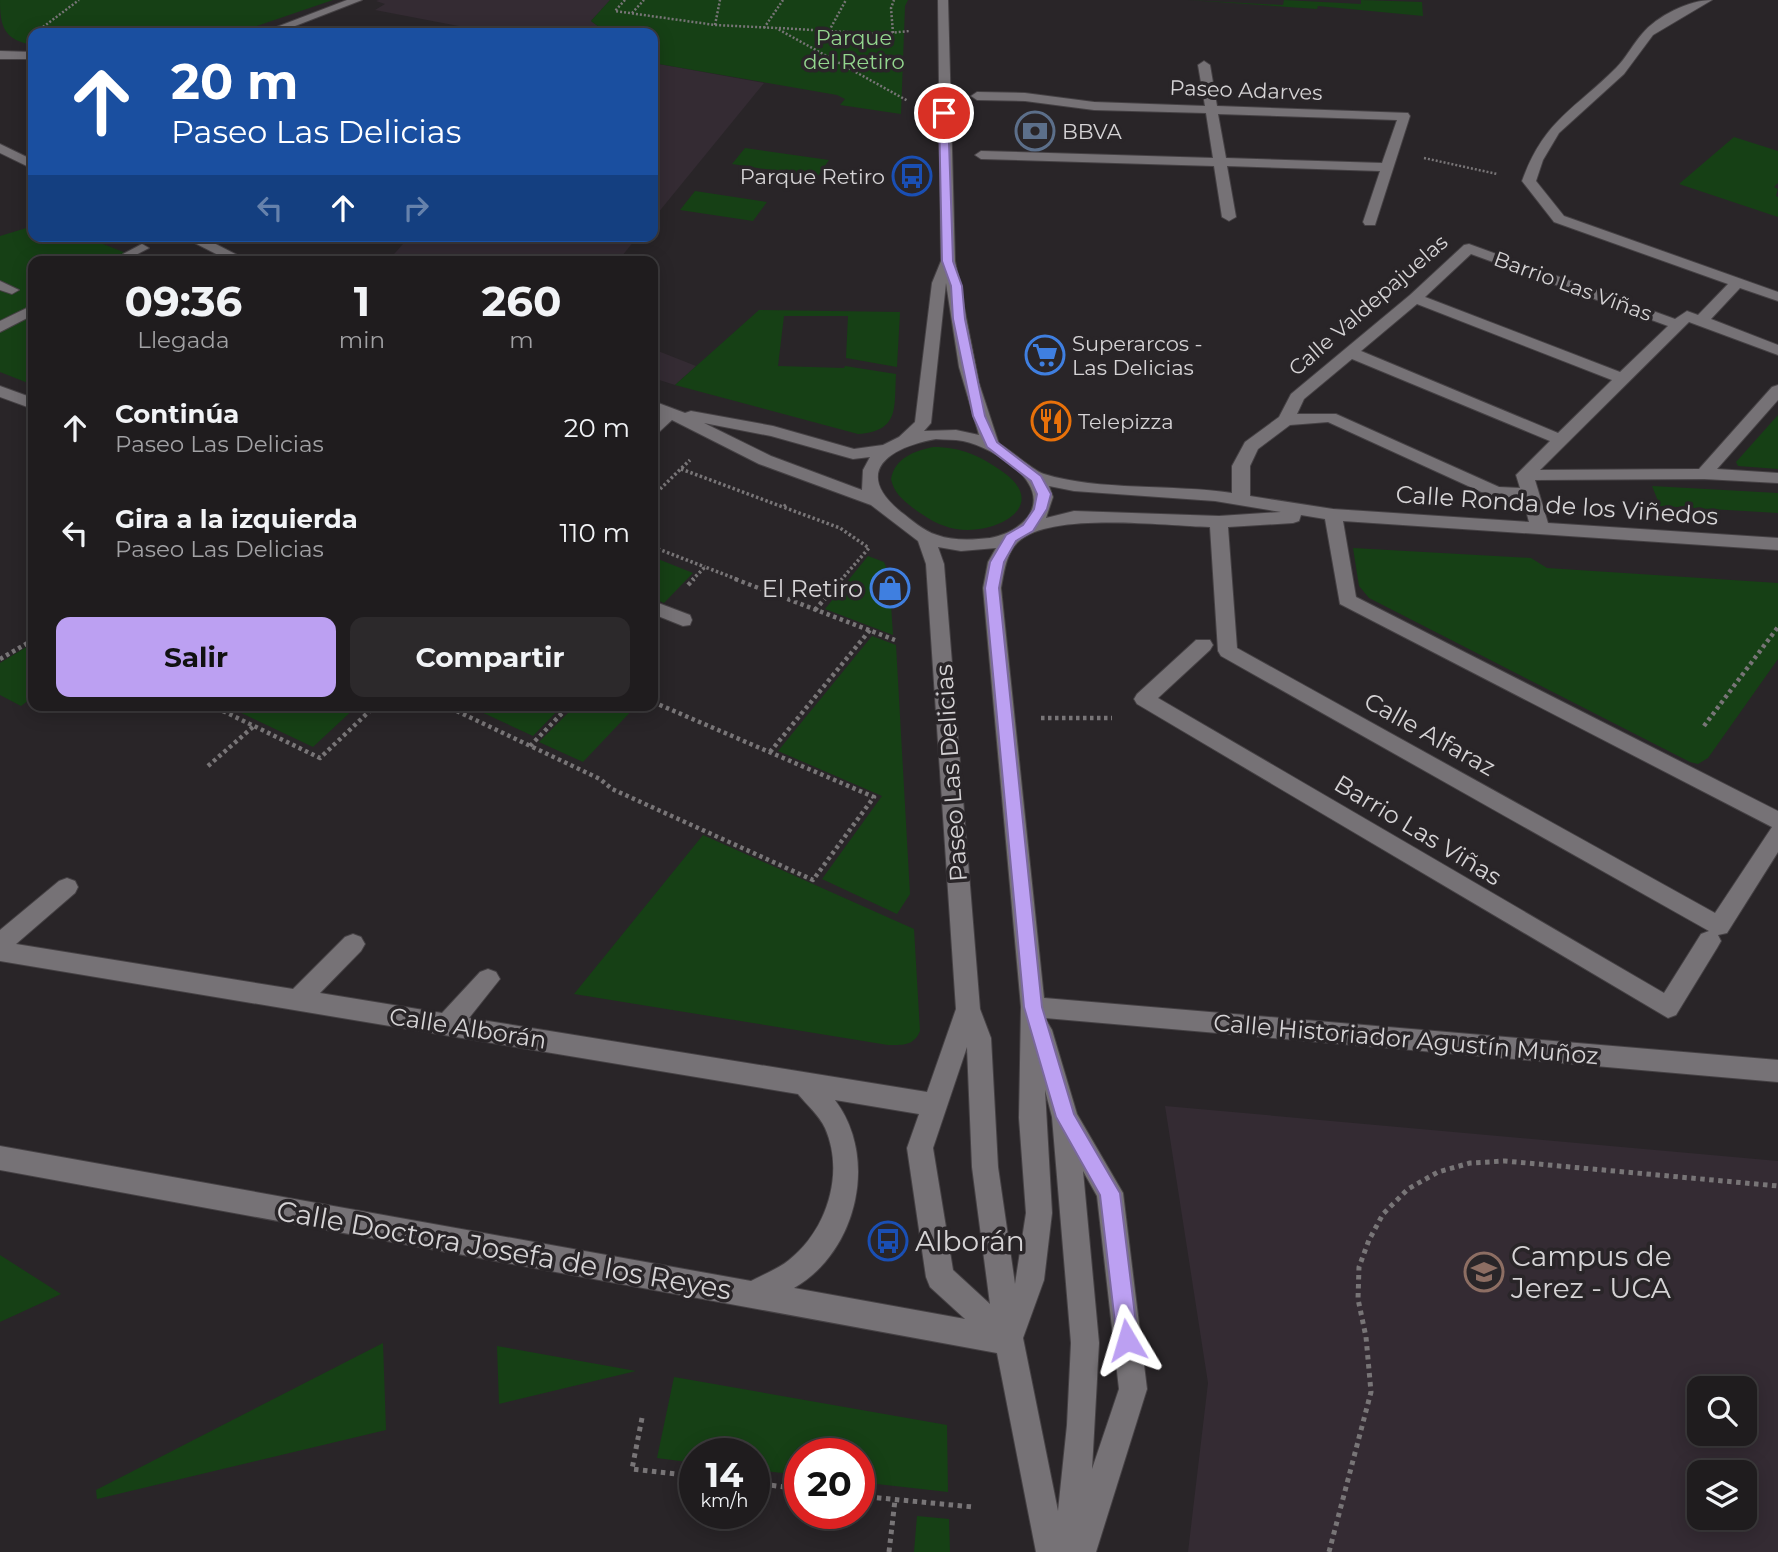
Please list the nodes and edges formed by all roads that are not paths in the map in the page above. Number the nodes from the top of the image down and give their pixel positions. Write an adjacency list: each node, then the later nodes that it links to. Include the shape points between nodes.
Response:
1 (357, 0): 4 (street)
2 (943, 0): 20 (street)
3 (1707, 0): 21 (street, via 1651,30 1622,69 1549,133 1529,181 1559,219)
4 (286, 28)
5 (0, 55): 6 (street)
6 (28, 56)
7 (1204, 65): 9 (street)
8 (977, 96): 9 (street, Paseo Adarves)
9 (1210, 110): 13 (street); 14 (street, Paseo Adarves, via 1404,116)
10 (0, 148): 12 (street)
11 (981, 155): 13 (street)
12 (28, 162)
13 (1220, 162): 14 (street); 15 (street)
14 (1387, 167): 16 (street, Paseo Adarves)
15 (1229, 217)
16 (1370, 222)
17 (201, 242): 19 (street)
18 (1469, 248): 24 (street, Calle Valdepajuelas); 26 (street, Barrio Las Viñas)
19 (231, 256)
20 (948, 261): 38 (street, via 939,283 923,423); 40 (street, via 975,398)
21 (1737, 283): 23 (street); 25 (street)
22 (21, 296): 27 (street)
23 (1778, 297)
24 (1415, 298): 29 (street, Calle Valdepajuelas); 30 (street)
25 (1701, 321): 26 (street, Barrio Las Viñas, via 1687,316); 28 (street)
26 (1678, 325): 30 (street, Barrio Las Viñas)
27 (0, 327)
28 (1778, 350)
29 (1351, 353): 36 (street, Calle Valdepajuelas, via 1297,397); 39 (street)
30 (1623, 379): 39 (street, Barrio Las Viñas)
31 (1778, 390): 42 (street)
32 (0, 391): 33 (street)
33 (28, 402)
34 (658, 408): 35 (street)
35 (671, 412): 37 (street); 41 (street, via 773,431 853,454); 47 (street, via 783,468)
36 (1286, 420): 46 (street, via 1330,417 1496,492); 48 (street, Calle Valdepajuelas, via 1251,446 1241,466)
37 (658, 424)
38 (905, 440): 40 (street, via 936,434); 41 (street)
39 (1560, 440): 43 (street, Barrio Las Viñas)
40 (991, 444): 44 (street)
41 (887, 450): 47 (street, via 873,464 868,481)
42 (1704, 474): 43 (street); 45 (street)
43 (1525, 475): 46 (street)
44 (1037, 478): 48 (street, Calle Ronda de los Viñedos, via 1074,486); 52 (street, via 1044,494 1041,509)
45 (1778, 478)
46 (1530, 494): 51 (street)
47 (875, 500): 53 (street)
48 (1241, 500): 49 (street, Calle Ronda de los Viñedos)
49 (1333, 515): 50 (street, Calle Ronda de los Viñedos); 51 (street, Calle Ronda de los Viñedos); 58 (street, via 1347,600)
50 (1219, 522): 52 (street, Calle Ronda de los Viñedos, via 1074,517); 61 (street, Calle Alfaraz, via 1228,651)
51 (1540, 528): 54 (street, Calle Ronda de los Viñedos)
52 (1019, 533): 53 (street, via 986,545); 67 (street, via 997,562 992,588)
53 (926, 538): 68 (street, Paseo Las Delicias, via 935,564)
54 (1778, 544)
55 (658, 609): 56 (street)
56 (684, 620)
57 (1203, 645): 61 (street, Barrio Las Viñas, via 1144,699 1668,1008)
58 (1778, 821)
59 (1778, 834): 61 (street, Barrio Las Viñas)
60 (67, 887): 62 (street)
61 (1714, 934)
62 (0, 944)
63 (352, 944): 66 (street)
64 (0, 951): 66 (street, Calle Alborán)
65 (488, 979): 69 (street)
66 (298, 1000): 69 (street, Calle Alborán)
67 (1033, 1007): 70 (street, Calle Historiador Agustín Muñoz); 73 (street); 76 (street, via 1032,1118 1039,1213 1030,1280)
68 (968, 1009): 72 (street, Paseo Las Delicias); 76 (street, Paseo Las Delicias, via 979,1038 985,1167)
69 (448, 1024): 71 (street, Calle Alborán)
70 (1778, 1071)
71 (805, 1083): 72 (street, Calle Alborán); 75 (street, via 834,1120 846,1154 845,1194 830,1233 802,1267)
72 (935, 1105): 76 (street, Paseo Las Delicias, via 920,1148 940,1277)
73 (1065, 1117): 78 (street, via 1084,1343 1082,1426); 79 (street, via 1110,1193 1133,1389)
74 (0, 1158): 75 (street, Calle Doctora Josefa de los Reyes)
75 (752, 1295): 76 (street, Calle Doctora Josefa de los Reyes)
76 (1009, 1341): 77 (street, Paseo Las Delicias)
77 (1051, 1552)
78 (1069, 1552)
79 (1081, 1552)

